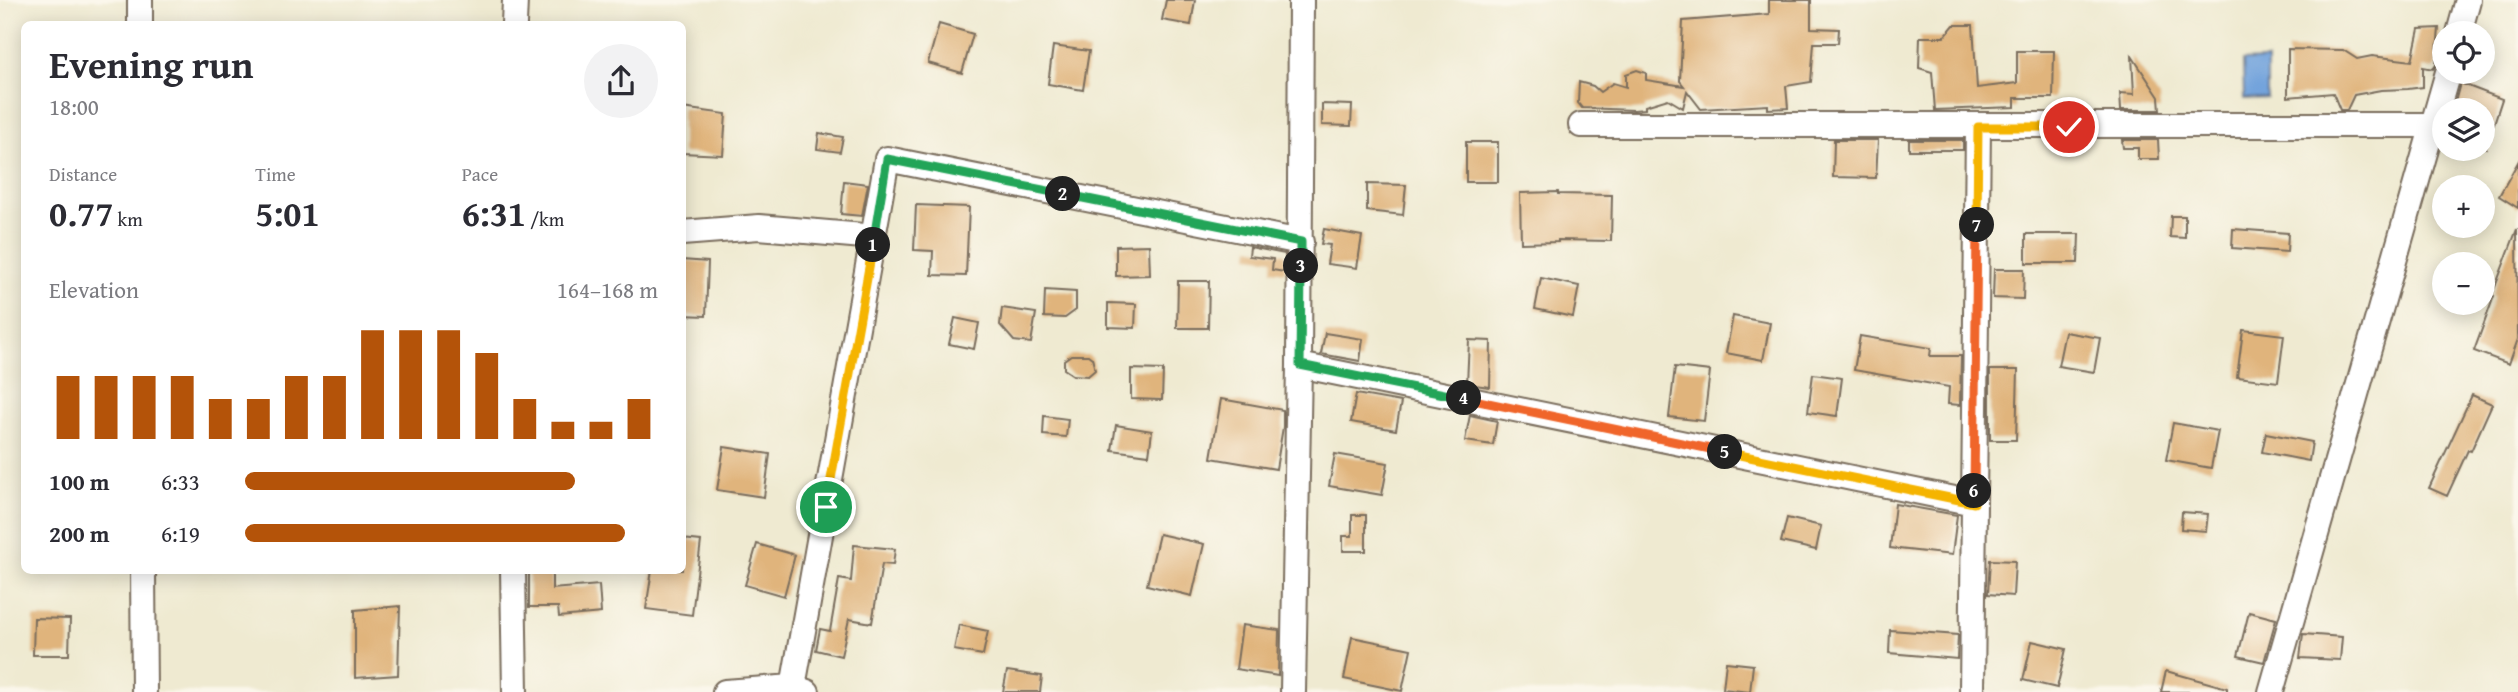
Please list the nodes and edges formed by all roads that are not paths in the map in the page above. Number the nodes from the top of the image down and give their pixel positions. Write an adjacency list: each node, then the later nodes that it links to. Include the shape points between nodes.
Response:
1 (140, 0): 5 (street)
2 (515, 0): 6 (street)
3 (1301, 0): 14 (street)
4 (2468, 0): 7 (street)
5 (141, 21)
6 (514, 21)
7 (2462, 21)
8 (1581, 125): 10 (street)
9 (2432, 125): 10 (street)
10 (1978, 127): 16 (street)
11 (2432, 132): 25 (street)
12 (686, 233): 13 (street, via 759,227)
13 (875, 237): 14 (street, via 887,159); 19 (street)
14 (1301, 242): 15 (street)
15 (1300, 365): 16 (street); 23 (street)
16 (1974, 503): 24 (street)
17 (143, 574): 20 (street)
18 (513, 574): 21 (street)
19 (800, 690): 22 (street)
20 (144, 692)
21 (514, 692)
22 (725, 692)
23 (1293, 692)
24 (1972, 692)
25 (2271, 692)

